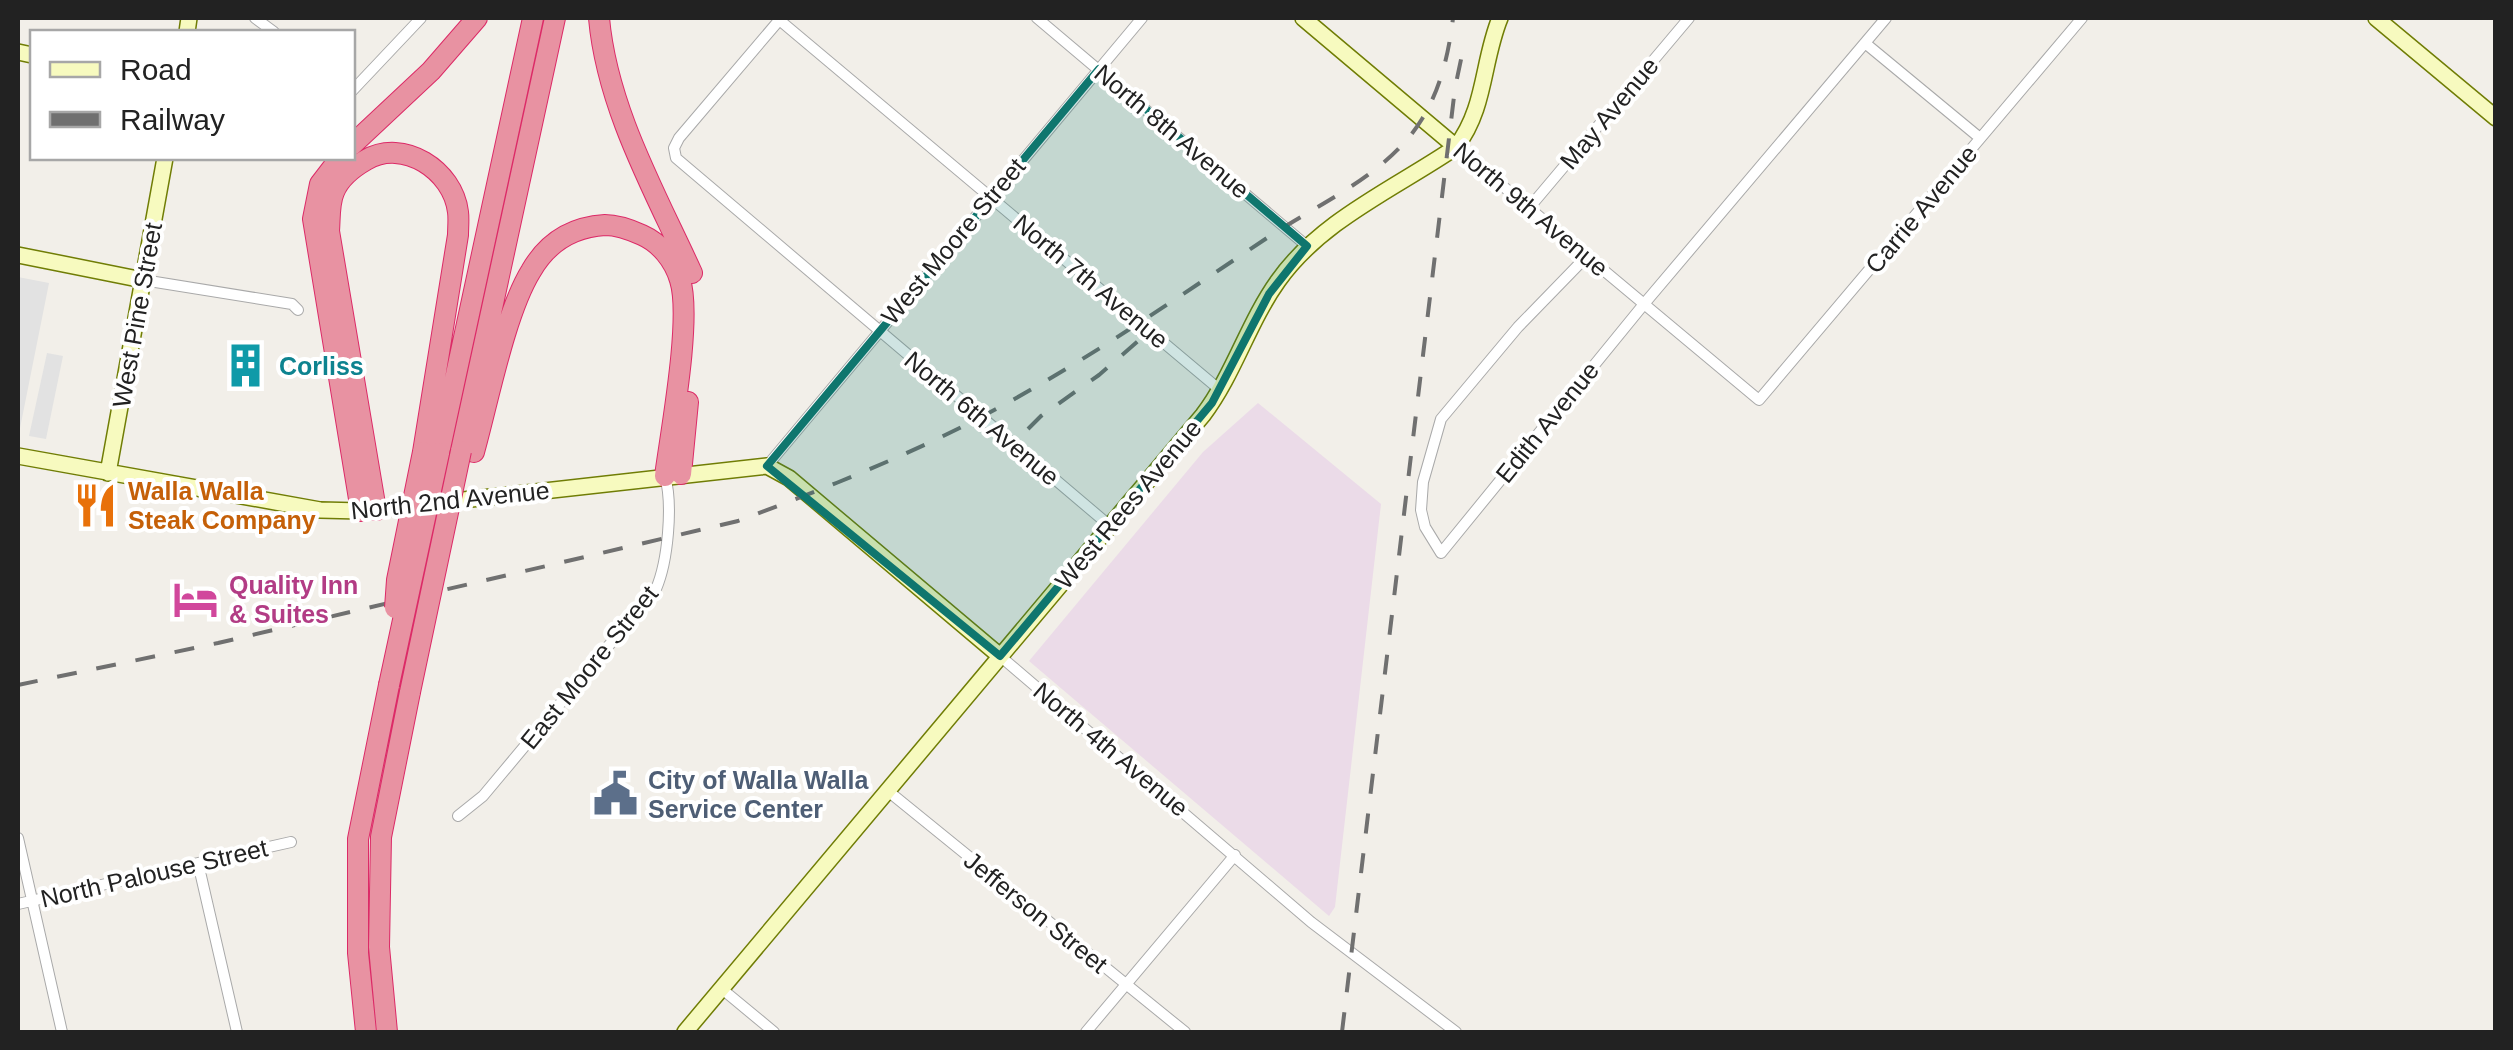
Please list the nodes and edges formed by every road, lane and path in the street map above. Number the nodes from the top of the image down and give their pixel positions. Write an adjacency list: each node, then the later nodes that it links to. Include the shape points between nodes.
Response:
1 (421, 18): 17 (street)
2 (477, 18): 20 (highway)
3 (533, 18): 35 (highway)
4 (555, 18): 36 (highway)
5 (599, 18): 40 (highway, via 612,89 692,274 696,300)
6 (779, 18): 24 (street, North 7th Avenue); 32 (street, North 6th Avenue, via 679,138 674,153)
7 (1037, 18): 16 (street, North 8th Avenue)
8 (1142, 18): 16 (street, West Moore Street)
9 (1303, 18): 21 (street, North 9th Avenue)
10 (1500, 18): 21 (street, West Rees Avenue, via 1480,102)
11 (1689, 18): 25 (street, May Avenue)
12 (1886, 18): 15 (street, Edith Avenue)
13 (2082, 18): 19 (street, Carrie Avenue)
14 (2376, 18): 18 (street)
15 (1865, 43): 19 (street); 30 (street, Edith Avenue)
16 (1098, 69): 24 (street, West Moore Street); 26 (street, North 8th Avenue)
17 (355, 88)
18 (2496, 118)
19 (1980, 138): 34 (street, Carrie Avenue)
20 (355, 143)
21 (1456, 147): 25 (street, North 9th Avenue); 26 (street, West Rees Avenue)
22 (165, 160): 29 (street, West Pine Street)
23 (338, 160): 41 (highway, via 320,184 314,219)
24 (990, 197): 32 (street, West Moore Street); 33 (street, North 7th Avenue)
25 (1529, 208): 28 (street, North 9th Avenue)
26 (1307, 246): 33 (street, West Rees Avenue, via 1269,294)
27 (18, 256): 29 (street)
28 (1587, 256): 30 (street, North 9th Avenue); 30 (street, Edith Avenue, via 1441,419 1422,510 1441,552)
29 (143, 280): 31 (street); 39 (street, West Pine Street)
30 (1644, 304): 34 (street, North 9th Avenue)
31 (298, 310)
32 (878, 330): 38 (street, West Moore Street); 42 (street, North 6th Avenue)
33 (1220, 390): 42 (street, West Rees Avenue)
34 (1759, 400)
35 (431, 452): 41 (highway, via 458,209 429,164 401,152 376,154 348,170 333,194 328,231); 56 (highway, bridge, via 358,839)
36 (467, 452): 40 (highway, via 528,274 562,237 608,225 652,240 670,257 680,281 684,309); 57 (highway, bridge, via 381,837 379,948)
37 (18, 456): 39 (street, North 2nd Avenue)
38 (767, 466): 40 (street, North 2nd Avenue); 43 (street, North 4th Avenue)
39 (108, 472): 41 (street, North 2nd Avenue, via 308,508)
40 (672, 482): 41 (street, North 2nd Avenue); 45 (street, East Moore Street, via 656,589 484,796)
41 (368, 511)
42 (1110, 526): 43 (street, West Rees Avenue)
43 (1000, 656): 44 (street, West Rees Avenue); 48 (street, North 4th Avenue)
44 (888, 791): 52 (street, Jefferson Street); 53 (street, West Rees Avenue)
45 (458, 816)
46 (18, 838): 50 (street)
47 (291, 842): 49 (street, North Palouse Street)
48 (1235, 855): 52 (street); 62 (street, North 4th Avenue)
49 (198, 863): 50 (street, North Palouse Street); 55 (street)
50 (32, 901): 51 (street, North Palouse Street); 54 (street)
51 (18, 904)
52 (1127, 985): 60 (street); 61 (street, Jefferson Street)
53 (722, 989): 58 (street, West Rees Avenue); 59 (street)
54 (62, 1032)
55 (237, 1032)
56 (366, 1032)
57 (387, 1032)
58 (685, 1032)
59 (774, 1032)
60 (1086, 1032)
61 (1186, 1032)
62 (1456, 1032)

